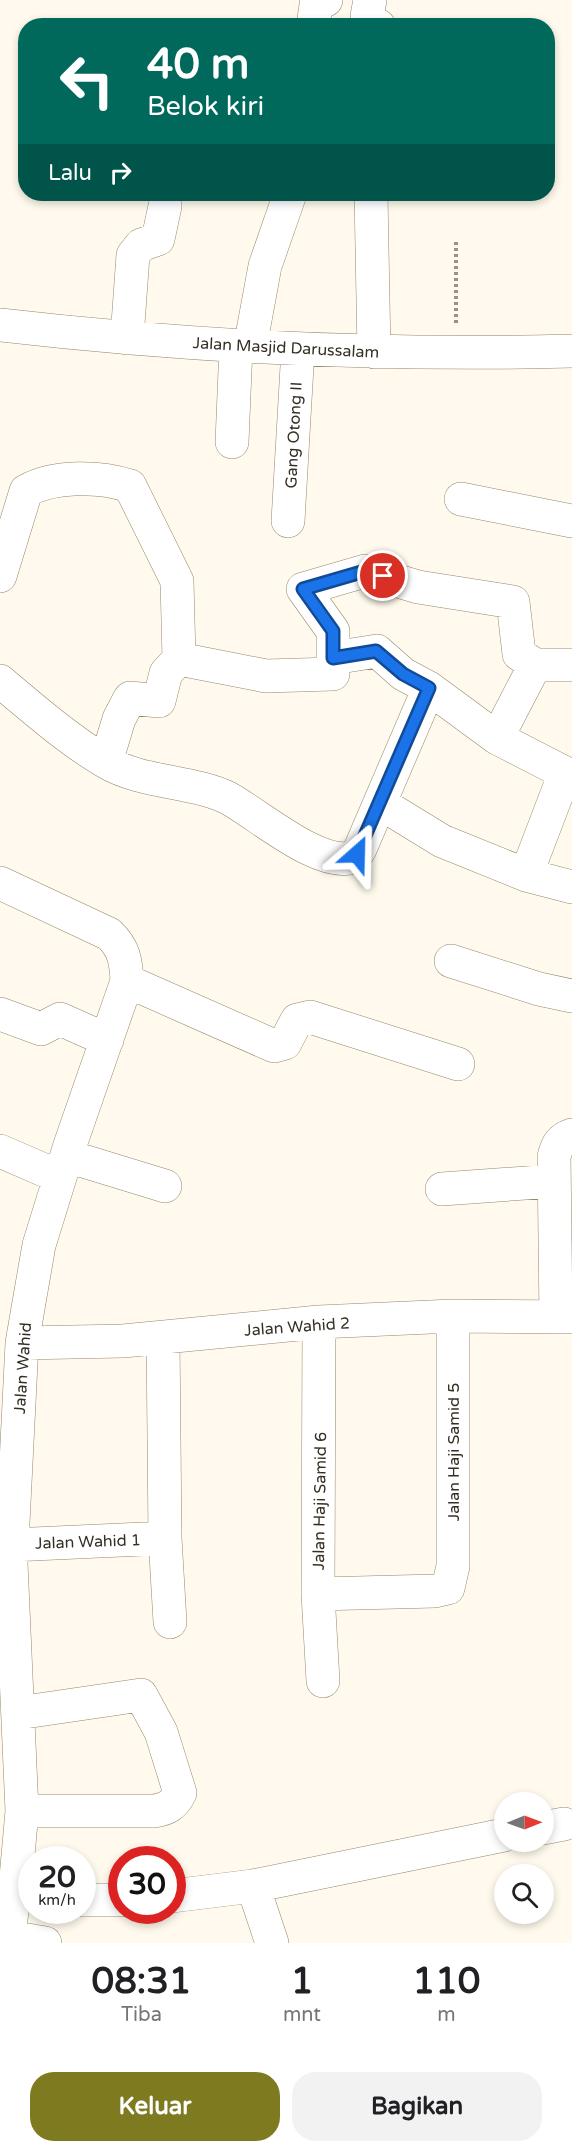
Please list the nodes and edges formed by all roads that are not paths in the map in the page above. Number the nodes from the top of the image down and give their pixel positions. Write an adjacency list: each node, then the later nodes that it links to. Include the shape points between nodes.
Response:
1 (370, 0): 2 (street)
2 (368, 18)
3 (288, 201): 8 (street)
4 (371, 202): 11 (street)
5 (165, 206): 7 (street, via 158,239 141,245 133,255)
6 (0, 325): 7 (street, Jalan Masjid Darussalam)
7 (127, 338): 8 (street, Jalan Masjid Darussalam)
8 (243, 346): 9 (street, Jalan Masjid Darussalam); 12 (street)
9 (298, 349): 11 (street, Jalan Masjid Darussalam); 14 (street, Gang Otong II)
10 (572, 351): 11 (street, Jalan Masjid Darussalam)
11 (374, 352)
12 (232, 442)
13 (461, 499): 15 (street)
14 (288, 521)
15 (572, 521)
16 (0, 576): 17 (street, via 26,491 38,484 64,480 114,480 130,486 177,581)
17 (179, 658): 18 (street, via 266,676 333,674); 24 (street, via 166,674 159,701 130,698)
18 (333, 658): 19 (street, via 333,631 303,589 365,571 418,587 513,602 519,654); 22 (street, via 376,651 403,674)
19 (535, 665): 20 (street); 23 (street)
20 (572, 665)
21 (0, 681): 24 (street)
22 (429, 688): 23 (street); 25 (street)
23 (496, 738): 26 (street, via 565,773)
24 (106, 762): 25 (street, via 142,776 227,797 336,859 357,854)
25 (380, 802): 26 (street, via 442,842)
26 (526, 875): 28 (street)
27 (0, 883): 30 (street, Jalan Wahid, via 109,934 126,958)
28 (572, 887)
29 (451, 961): 31 (street)
30 (127, 981): 33 (street, Jalan Wahid); 34 (street, via 274,1046 285,1043 297,1020 310,1017)
31 (572, 996)
32 (0, 1014): 33 (street, via 40,1029 60,1019)
33 (107, 1040): 37 (street, Jalan Wahid)
34 (458, 1064)
35 (567, 1137): 38 (street, via 556,1146)
36 (0, 1151): 37 (street)
37 (63, 1166): 39 (street); 45 (street, Jalan Wahid, via 39,1245)
38 (554, 1181): 40 (street); 42 (street)
39 (165, 1186)
40 (442, 1189)
41 (453, 1316): 42 (street, Jalan Wahid 2); 43 (street, Jalan Wahid 2); 48 (street, Jalan Haji Samid 5, via 453,1566 448,1588)
42 (564, 1317)
43 (319, 1322): 44 (street, Jalan Wahid 2); 48 (street, Jalan Haji Samid 6)
44 (164, 1337): 45 (street, Jalan Wahid 2); 46 (street)
45 (22, 1343): 47 (street, Jalan Wahid)
46 (165, 1538): 47 (street, Jalan Wahid 1); 49 (street)
47 (7, 1557): 51 (street, Jalan Wahid)
48 (318, 1594): 50 (street, Jalan Haji Samid 6)
49 (170, 1622)
50 (323, 1681)
51 (18, 1713): 52 (street, Jalan Wahid); 52 (street, via 141,1695 161,1732 180,1793 166,1809 154,1811)
52 (22, 1810): 54 (street, Jalan Wahid)
53 (494, 1837): 55 (street)
54 (22, 1846)
55 (253, 1886): 56 (street); 60 (street)
56 (186, 1894)
57 (18, 1913): 58 (street, Jalan Wahid)
58 (8, 1940): 59 (street)
59 (45, 1943)
60 (272, 1943)

